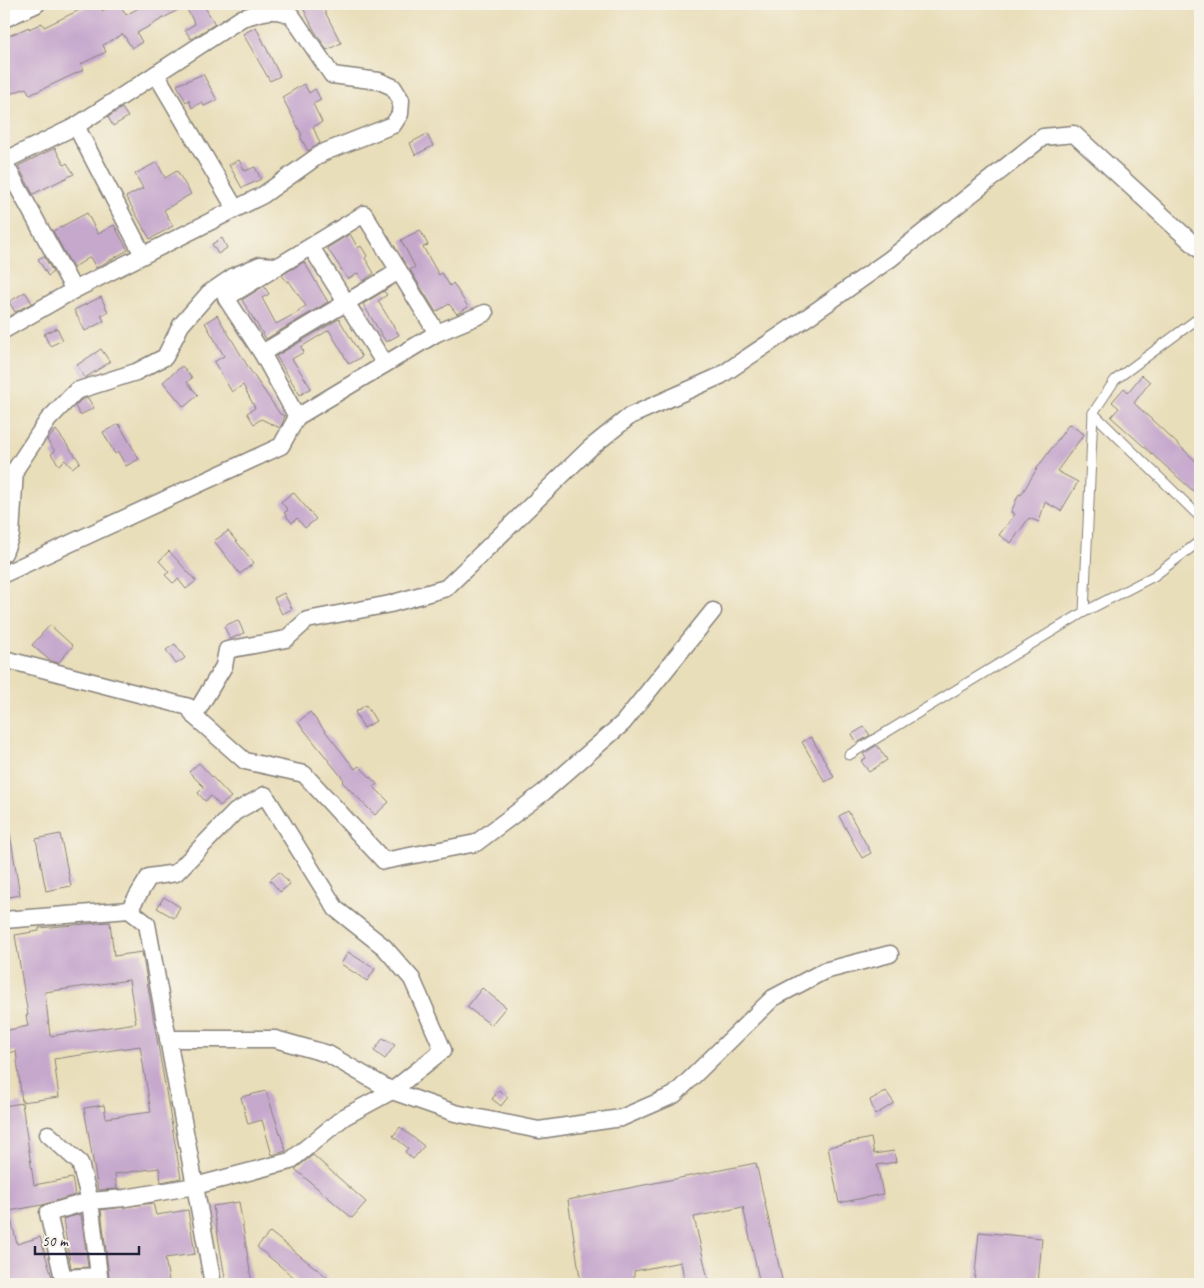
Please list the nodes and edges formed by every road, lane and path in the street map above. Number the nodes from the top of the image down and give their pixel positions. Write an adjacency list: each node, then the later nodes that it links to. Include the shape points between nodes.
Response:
1 (37, 4): 2 (street)
2 (4, 19)
3 (156, 74): 4 (street); 6 (street); 6 (street, via 242,18 275,10 292,16 332,75 379,81 393,87 401,100 400,114 394,125 322,153 263,195)
4 (76, 126): 5 (street); 9 (street)
5 (4, 162): 12 (street)
6 (235, 208): 9 (street)
7 (311, 246): 10 (street); 11 (street, via 364,214); 13 (street)
8 (1200, 250): 29 (street, via 1074,134 1043,137 890,259 720,376 630,416 589,449 446,588 390,604 307,620 286,639 227,650 224,666)
9 (143, 255): 12 (street)
10 (278, 266): 18 (street, via 226,298); 24 (street, via 260,265 234,276 209,293 181,325 165,357 136,372 76,391 70,396 48,420 15,470 11,535)
11 (399, 271): 13 (street); 17 (street)
12 (74, 290): 16 (street)
13 (346, 302): 18 (street); 19 (street)
14 (485, 313): 17 (street)
15 (1200, 318): 20 (lane, via 1115,380)
16 (4, 330)
17 (437, 333): 19 (street)
18 (262, 353): 21 (street)
19 (385, 364): 21 (street)
20 (1093, 413): 22 (lane); 27 (lane)
21 (297, 416): 25 (street, via 282,446)
22 (1200, 517)
23 (1200, 541): 27 (lane, via 1154,576)
24 (4, 553)
25 (4, 574)
26 (712, 611): 29 (street, via 623,723 544,792 476,843 384,861 304,774 245,761)
27 (1084, 612): 30 (lane)
28 (4, 659): 29 (street, via 189,707)
29 (194, 716)
30 (849, 755)
31 (129, 910): 32 (street); 34 (street, via 146,924); 35 (street, via 149,877 176,873 235,812 265,795 336,909 384,947 412,979 443,1050)
32 (4, 920)
33 (890, 954): 35 (street, via 824,971 773,998 674,1095 621,1118 539,1130 455,1113)
34 (168, 1039): 35 (street, via 275,1039 328,1054); 37 (street)
35 (392, 1091): 37 (street, via 344,1117 290,1160)
36 (48, 1134): 38 (street, via 80,1163)
37 (195, 1186): 38 (street); 40 (street)
38 (90, 1201): 39 (street); 39 (street, via 48,1213 63,1278)
39 (99, 1280)
40 (213, 1284)

